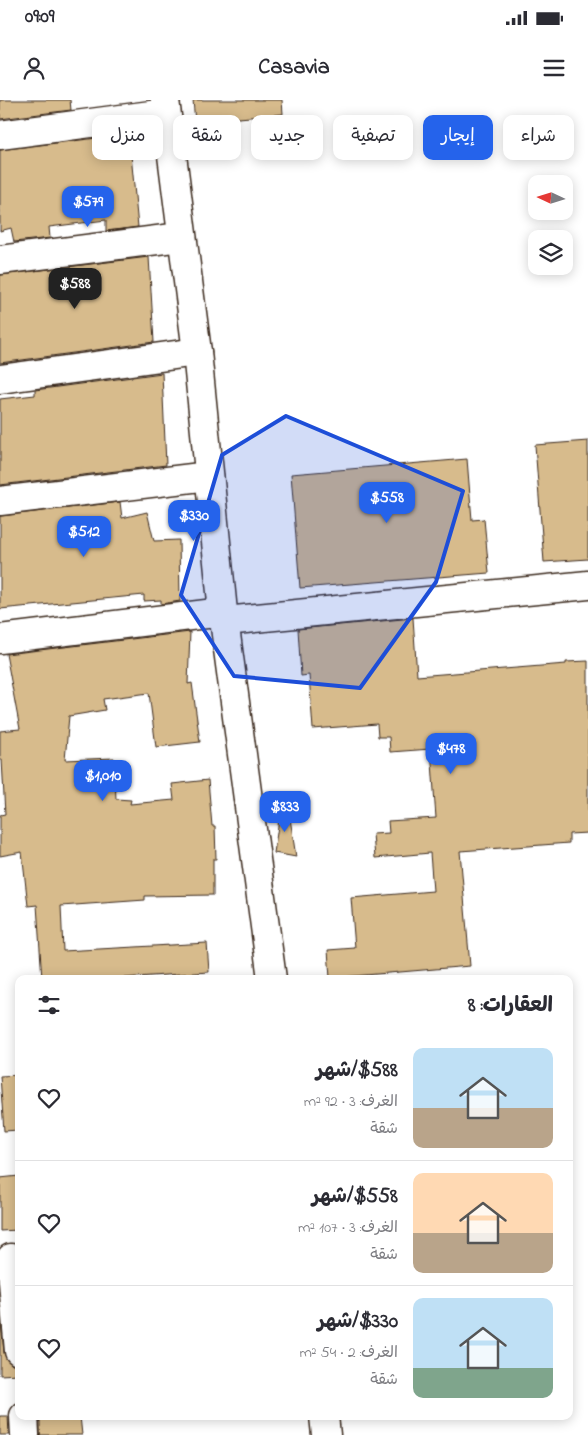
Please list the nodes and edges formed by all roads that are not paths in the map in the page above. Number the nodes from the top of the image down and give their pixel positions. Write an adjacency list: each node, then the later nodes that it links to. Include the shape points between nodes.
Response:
1 (166, 106): 2 (street); 3 (street)
2 (0, 135)
3 (181, 237): 4 (street); 5 (street)
4 (0, 260)
5 (197, 352): 6 (street); 7 (street)
6 (0, 379)
7 (209, 476): 8 (street); 10 (street)
8 (0, 501)
9 (588, 584): 10 (street)
10 (224, 617): 11 (street); 12 (street)
11 (0, 639)
12 (271, 975)
13 (10, 1258): 14 (street)
14 (15, 1310)
15 (24, 1420): 17 (street)
16 (324, 1420): 18 (street)
17 (25, 1435)
18 (326, 1435)

